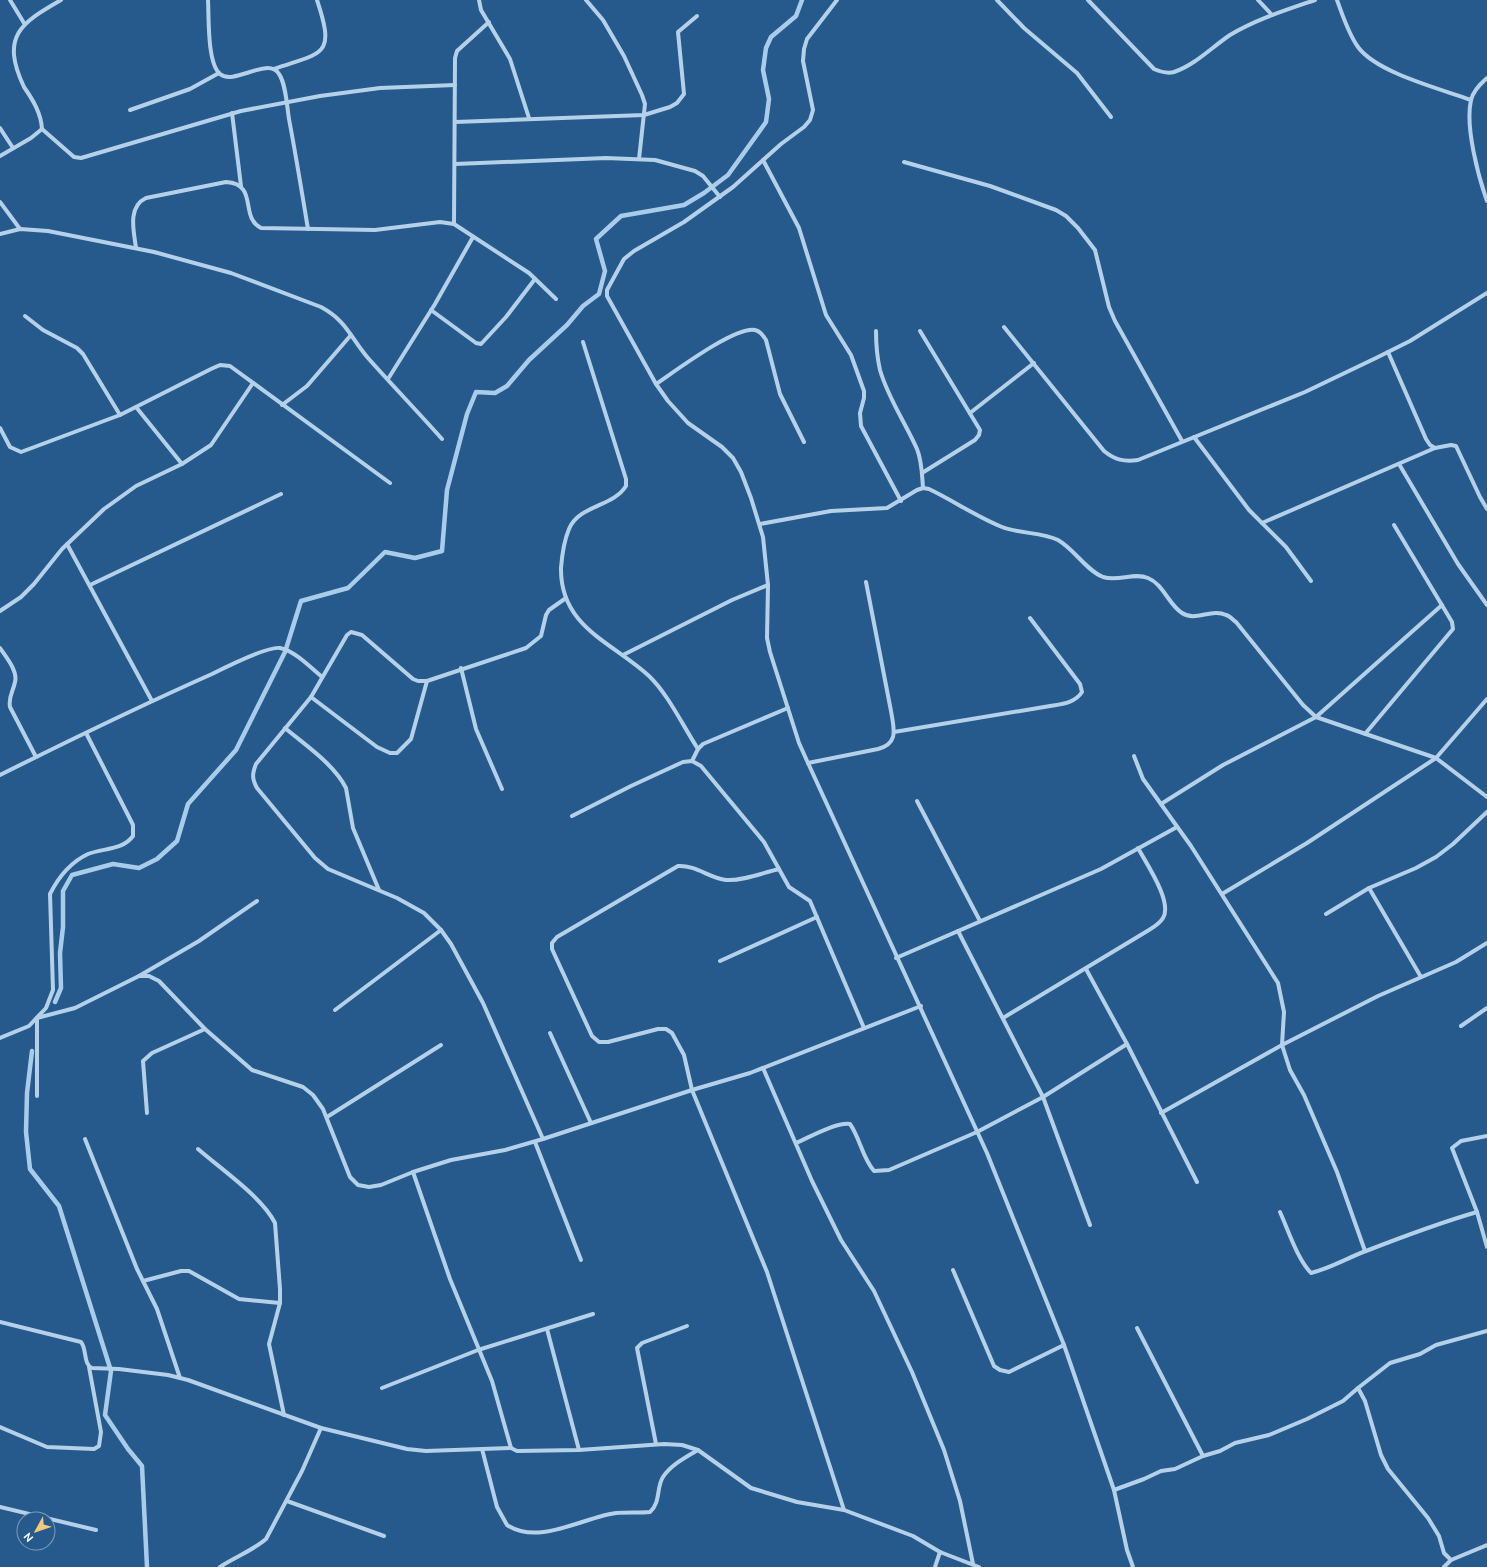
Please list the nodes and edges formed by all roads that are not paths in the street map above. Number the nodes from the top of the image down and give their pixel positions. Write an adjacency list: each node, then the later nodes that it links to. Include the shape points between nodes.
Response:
1 (10, 0): 17 (street)
2 (62, 0): 13 (street)
3 (208, 0): 19 (street, via 212,59)
4 (317, 0): 18 (street, via 326,25 324,47 313,56)
5 (479, 0): 16 (street, via 481,10)
6 (586, 0): 26 (street, via 603,20 624,56 643,100)
7 (837, 0): 35 (street, via 807,39 804,48 802,61 813,110 810,120)
8 (997, 0): 27 (street, via 1024,28 1077,73)
9 (1088, 0): 14 (street, via 1154,69 1163,73 1185,67 1230,35)
10 (1258, 0): 14 (street)
11 (1315, 0): 14 (street)
12 (1337, 0): 22 (street, via 1351,36 1359,49 1371,60 1386,69)
13 (54, 2): 17 (street)
14 (1272, 15)
15 (697, 16): 26 (street, via 678,32 682,99 670,107)
16 (489, 22): 21 (street, via 457,51); 28 (street, via 510,59)
17 (24, 23): 31 (street, via 13,38 12,59 21,82 35,104)
18 (274, 69): 19 (street, via 267,68 233,76); 23 (street, via 279,74)
19 (219, 73): 24 (street, via 190,89)
20 (1487, 78): 22 (street, via 1477,88)
21 (455, 85): 23 (street, via 380,88); 29 (street)
22 (1471, 100): 40 (street, via 1471,137)
23 (286, 102): 25 (street); 44 (street)
24 (130, 110)
25 (232, 113): 31 (street, via 81,158 74,157); 38 (street)
26 (644, 115): 28 (street); 34 (street)
27 (1111, 117)
28 (529, 118): 29 (street)
29 (455, 122): 37 (street)
30 (0, 128): 32 (street)
31 (42, 129): 32 (street)
32 (13, 148): 33 (street)
33 (0, 156)
34 (639, 159): 37 (street); 39 (street, via 655,160 686,168 703,176)
35 (763, 160): 39 (street); 79 (street, via 799,228 826,315 851,355 864,391 861,426)
36 (904, 162): 70 (street, via 990,186 1056,210 1078,228 1095,250 1115,321)
37 (454, 164): 42 (street)
38 (241, 186): 44 (street, via 256,226 266,229); 47 (street, via 226,182 139,201 133,221)
39 (720, 197): 62 (street, via 624,259 607,290 607,296)
40 (1487, 201)
41 (0, 202): 43 (street)
42 (454, 224): 44 (street, via 440,222 375,230); 46 (street)
43 (20, 229): 45 (street); 47 (street, via 48,231)
44 (308, 230)
45 (0, 234)
46 (472, 237): 48 (street, via 513,261); 51 (street)
47 (136, 248): 56 (street, via 231,273 321,307 343,322)
48 (535, 279): 50 (street); 51 (street, via 481,344)
49 (1487, 293): 58 (street)
50 (556, 299)
51 (431, 310): 60 (street)
52 (25, 316): 66 (street, via 83,354)
53 (1004, 327): 59 (street)
54 (876, 330): 75 (street, via 881,372 917,449)
55 (920, 332): 65 (street)
56 (351, 335): 60 (street); 63 (street, via 307,386)
57 (583, 342): 89 (street, via 626,479 626,486 617,496 583,513 573,522 562,557 561,582)
58 (1388, 352): 68 (street, via 1305,392); 72 (street, via 1419,425 1430,445)
59 (1034, 363): 65 (street); 70 (street, via 1104,451 1113,458 1128,462 1138,460)
60 (388, 379): 69 (street)
61 (252, 383): 63 (street); 64 (street, via 230,366 220,365); 73 (street, via 211,445)
62 (656, 384): 71 (street, via 729,337 754,330 761,333 766,340 780,394); 82 (street, via 688,423 733,458 741,472)
63 (282, 404): 76 (street)
64 (136, 407): 66 (street); 73 (street)
65 (970, 413): 75 (street, via 980,430 979,435)
66 (120, 415): 67 (street, via 21,452 10,447)
67 (0, 428)
68 (1194, 437): 70 (street); 81 (street)
69 (442, 439)
70 (1182, 441)
71 (804, 442)
72 (1435, 448): 74 (street); 80 (street, via 1456,446)
73 (182, 464): 84 (street, via 136,486 104,509)
74 (1399, 464): 81 (street); 90 (street, via 1458,564)
75 (922, 473): 77 (street)
76 (390, 483)
77 (923, 488): 79 (street); 103 (street, via 936,492 971,513 1003,527 1052,537 1063,543 1103,577 1149,578 1182,613 1190,616 1226,614 1236,622 1303,704)
78 (281, 494): 87 (street)
79 (901, 500): 82 (street, via 887,508 831,510)
80 (1487, 509)
81 (1262, 523): 86 (street, via 1286,547)
82 (760, 524): 88 (street)
83 (1394, 525): 91 (street)
84 (67, 544): 87 (street); 92 (street, via 21,597)
85 (866, 582): 105 (street)
86 (1311, 582)
87 (90, 585): 101 (street)
88 (768, 585): 95 (street, via 732,600); 102 (street, via 767,638)
89 (566, 598): 95 (street, via 586,627); 96 (street, via 549,610 541,636 526,648)
90 (1487, 605)
91 (1442, 606): 103 (street); 107 (street, via 1452,622 1453,629 1450,634)
92 (0, 611)
93 (1030, 618): 105 (street, via 1080,684 1082,692 1078,697 1069,702 1050,706)
94 (0, 648): 110 (street, via 13,668 16,680 8,699 10,707)
95 (623, 655): 108 (street, via 650,677)
96 (461, 668): 98 (street); 115 (street, via 476,729)
97 (322, 677): 98 (street, via 346,635 356,632 413,679); 99 (street); 101 (street, via 280,648 240,661)
98 (426, 681): 99 (street, via 411,740 397,753 390,753 377,747)
99 (311, 697): 104 (street)
100 (1487, 699): 111 (street)
101 (152, 701): 106 (street)
102 (788, 708): 108 (street, via 709,740); 113 (street)
103 (1316, 716): 107 (street); 118 (street, via 1223,765)
104 (285, 728): 125 (street, via 326,763 344,783 353,828); 125 (street, via 256,764 252,773 257,788 315,858 328,869)
105 (894, 732): 113 (street, via 892,742 887,747)
106 (86, 733): 110 (street); 142 (street, via 128,815 133,836 128,843 88,855 56,881 50,894 53,990 46,1008)
107 (1365, 734): 111 (street)
108 (698, 749): 112 (street)
109 (1134, 756): 118 (street, via 1143,779)
110 (36, 757): 114 (street)
111 (1436, 758): 116 (street); 126 (street, via 1307,843)
112 (692, 761): 120 (street, via 684,762 631,786); 123 (street, via 700,766 764,842)
113 (808, 764): 134 (street)
114 (0, 775)
115 (502, 789)
116 (1487, 797)
117 (918, 801): 130 (street)
118 (1161, 804): 121 (street)
119 (1487, 812): 124 (street, via 1436,857)
120 (572, 816)
121 (1178, 827): 122 (street); 126 (street)
122 (1138, 848): 130 (street, via 1101,869); 136 (street, via 1162,893 1166,907 1164,917 1149,930)
123 (779, 869): 129 (street, via 789,888 810,901); 153 (street, via 736,880 726,880 686,865 678,866 557,937 552,943 555,958 592,1036 599,1042 608,1042 666,1029 679,1043)
124 (1370, 888): 128 (street); 138 (street)
125 (379, 890): 131 (street, via 424,912)
126 (1222, 894): 151 (street, via 1278,983 1284,1012)
127 (257, 901): 137 (street, via 199,941)
128 (1326, 914)
129 (818, 917): 135 (street); 145 (street)
130 (980, 921): 132 (street)
131 (441, 930): 141 (street); 163 (street, via 483,1003)
132 (958, 931): 134 (street); 143 (street)
133 (1487, 943): 138 (street, via 1456,962)
134 (896, 958): 139 (street)
135 (720, 961)
136 (1086, 969): 143 (street); 149 (street)
137 (139, 976): 142 (street, via 75,1008); 146 (street, via 149,976 159,981)
138 (1421, 977): 151 (street)
139 (921, 1006): 145 (street); 160 (street)
140 (1487, 1008): 144 (street)
141 (335, 1010)
142 (37, 1018): 148 (street, via 29,1026); 154 (street)
143 (1003, 1018): 155 (street)
144 (1461, 1026)
145 (864, 1028): 152 (street)
146 (205, 1029): 156 (street, via 152,1053 142,1061); 158 (street, via 252,1070 303,1087 313,1095)
147 (550, 1033): 159 (street)
148 (0, 1038)
149 (1127, 1044): 155 (street); 157 (street)
150 (441, 1045): 158 (street)
151 (1282, 1045): 157 (street); 173 (street, via 1290,1070 1304,1095 1337,1172)
152 (763, 1068): 153 (street); 165 (street)
153 (692, 1090): 159 (street); 202 (street, via 767,1272)
154 (37, 1096)
155 (1043, 1097): 160 (street); 171 (street)
156 (147, 1113)
157 (1161, 1113): 168 (street)
158 (326, 1117): 167 (street, via 350,1177 358,1185 381,1185)
159 (591, 1123): 163 (street)
160 (977, 1132): 165 (street, via 889,1170 880,1171 874,1171 869,1165 850,1124 844,1123); 184 (street)
161 (1487, 1136): 170 (street, via 1461,1141 1452,1148)
162 (85, 1139): 176 (street)
163 (543, 1140): 164 (street)
164 (535, 1142): 167 (street, via 451,1160); 174 (street)
165 (796, 1143): 208 (street, via 842,1240 874,1291 915,1379 944,1450 960,1502)
166 (198, 1149): 177 (street, via 271,1214 276,1232)
167 (413, 1172): 185 (street)
168 (1197, 1182)
169 (1280, 1212): 173 (street, via 1301,1262 1311,1273 1324,1270)
170 (1477, 1212): 172 (street); 173 (street)
171 (1090, 1225)
172 (1487, 1247)
173 (1366, 1251)
174 (581, 1260)
175 (953, 1270): 184 (street, via 994,1366 1009,1372)
176 (143, 1281): 177 (street, via 189,1271 239,1299); 187 (street, via 157,1309)
177 (280, 1303): 190 (street, via 269,1344)
178 (593, 1314): 182 (street)
179 (0, 1322): 186 (street, via 81,1342)
180 (686, 1326): 193 (street, via 642,1343 637,1348)
181 (1136, 1328): 198 (street)
182 (547, 1329): 185 (street); 196 (street)
183 (1487, 1331): 189 (street, via 1436,1344 1420,1354 1390,1363)
184 (1064, 1345): 199 (street)
185 (478, 1350): 188 (street); 194 (street, via 492,1381)
186 (89, 1367): 187 (street); 191 (street, via 101,1432 99,1446 94,1449 47,1447)
187 (180, 1378): 190 (street)
188 (382, 1388)
189 (1358, 1388): 198 (street, via 1343,1401 1307,1419 1270,1435 1235,1443 1220,1452); 207 (street, via 1365,1401 1381,1455 1388,1469 1428,1518 1439,1536 1444,1553)
190 (284, 1415): 192 (street)
191 (0, 1427)
192 (321, 1428): 195 (street, via 407,1449); 200 (street)
193 (656, 1444): 196 (street); 197 (street, via 682,1445)
194 (511, 1448): 195 (street); 196 (street, via 518,1451)
195 (482, 1449): 197 (street, via 497,1507 504,1521 511,1528 543,1532 615,1513 650,1512 657,1503 662,1478 675,1465)
196 (579, 1450)
197 (698, 1450): 202 (street, via 751,1488 797,1502)
198 (1203, 1456): 199 (street)
199 (1114, 1490): 212 (street)
200 (287, 1501): 204 (street); 209 (street, via 266,1539 257,1547)
201 (0, 1507): 203 (street)
202 (844, 1510): 206 (street, via 913,1536)
203 (96, 1530)
204 (384, 1536)
205 (1487, 1545): 207 (street)
206 (940, 1552): 208 (street); 210 (street)
207 (1451, 1560): 213 (street)
208 (973, 1564): 211 (street)
209 (220, 1567)
210 (935, 1567)
211 (979, 1567)
212 (1133, 1567)
213 (1444, 1567)

